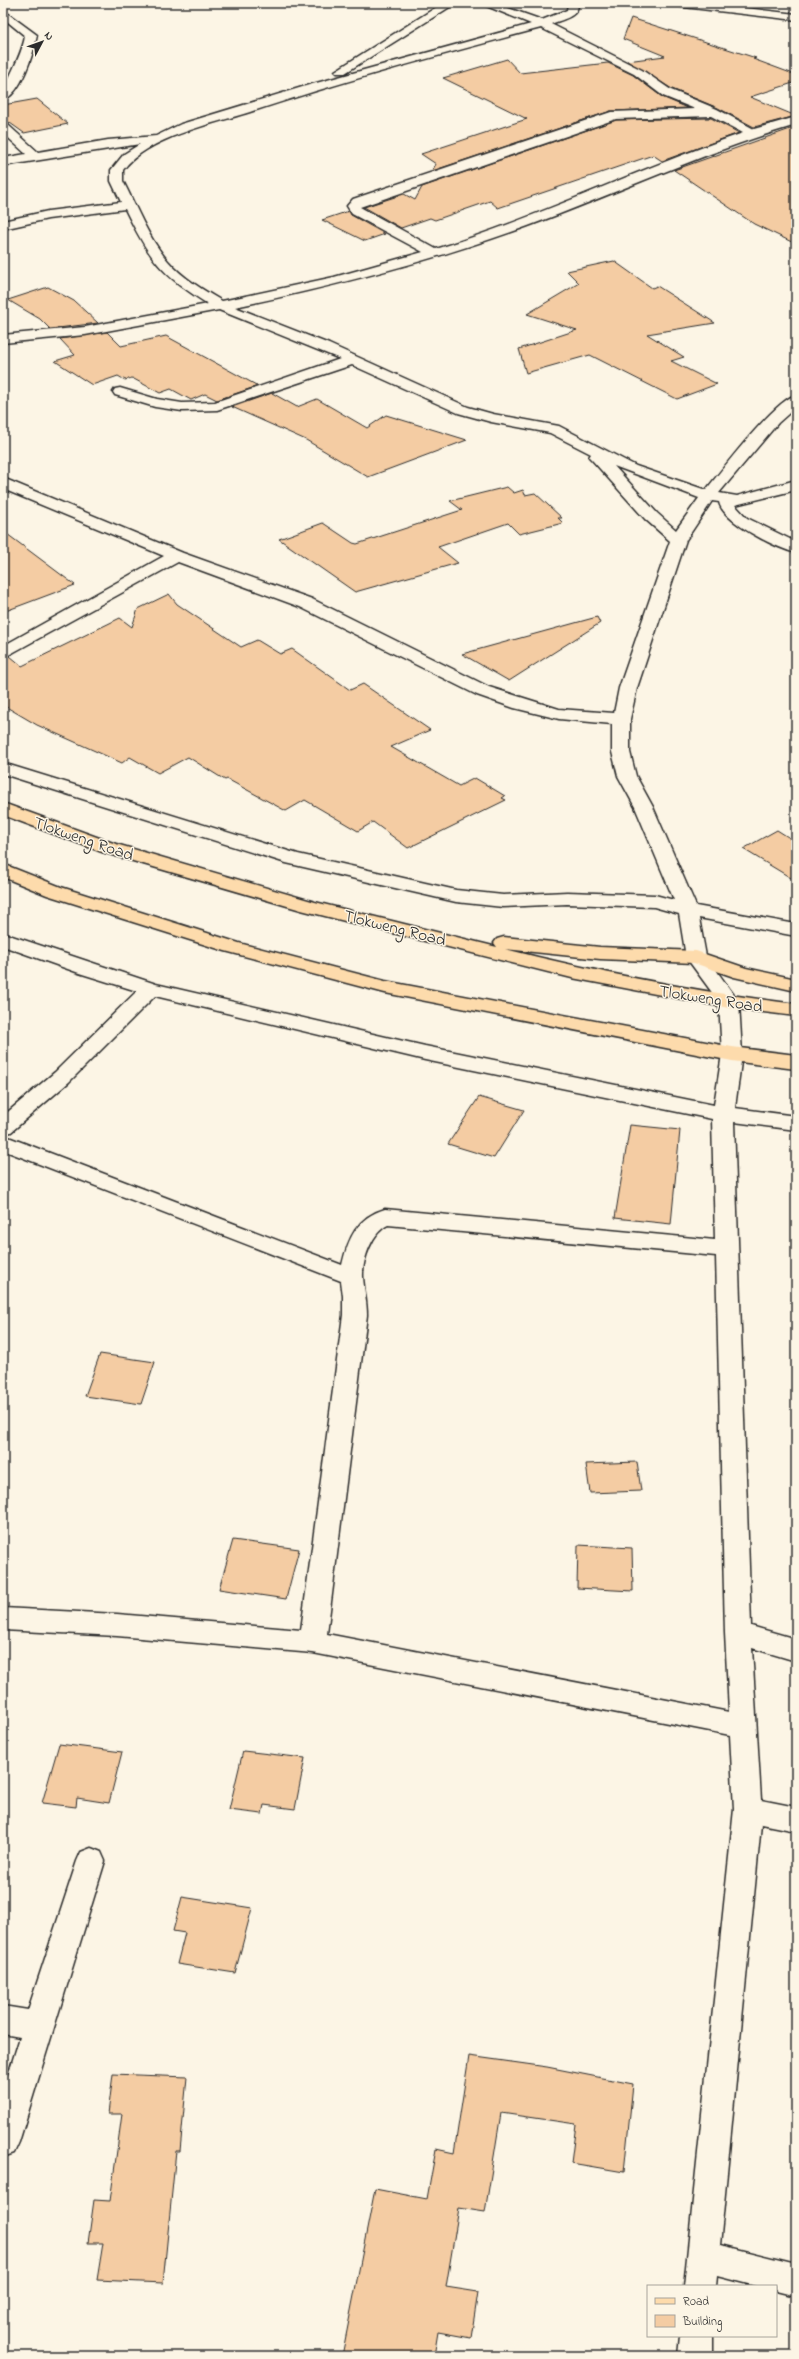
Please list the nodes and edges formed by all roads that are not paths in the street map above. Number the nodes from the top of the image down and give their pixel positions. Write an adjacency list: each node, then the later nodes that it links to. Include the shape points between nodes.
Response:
1 (451, 3): 8 (street)
2 (484, 3): 7 (street)
3 (573, 3): 7 (street, via 571,12)
4 (675, 3): 6 (street)
5 (3, 13): 9 (street, via 31,35 28,51 12,87)
6 (796, 17)
7 (542, 24): 8 (street); 10 (street, via 638,72 667,93)
8 (319, 84): 14 (street, via 186,127)
9 (3, 96)
10 (713, 112): 13 (street); 21 (street, via 615,115 358,202 353,206 357,212)
11 (796, 121): 13 (street)
12 (3, 127): 16 (street)
13 (752, 133): 21 (street, via 649,171 524,223)
14 (160, 138): 15 (street); 18 (street)
15 (86, 147): 16 (street); 18 (street)
16 (35, 156): 17 (street)
17 (3, 162)
18 (118, 167): 19 (street, via 117,181)
19 (128, 206): 20 (street, via 48,215); 22 (street, via 149,245 164,265 188,286)
20 (3, 225)
21 (434, 253): 22 (street, via 328,282)
22 (220, 306): 23 (street, via 127,326 62,335); 24 (street)
23 (3, 339)
24 (352, 360): 25 (street, via 217,406 182,407 155,403); 27 (street, via 463,410 491,418 554,429)
25 (120, 392)
26 (796, 399): 30 (street, via 773,420)
27 (588, 447): 30 (street, via 631,469); 32 (street, via 646,511)
28 (3, 482): 34 (street)
29 (796, 485): 31 (street, via 751,499)
30 (708, 496): 31 (street); 32 (street)
31 (726, 501): 33 (street, via 728,509 741,521)
32 (678, 540): 36 (street, via 628,688)
33 (796, 548)
34 (177, 556): 35 (street); 36 (street, via 306,603 484,691 559,714)
35 (3, 652)
36 (621, 719): 40 (street, via 621,752 627,776 644,807)
37 (3, 768): 40 (street, via 293,859 456,896 503,901 615,898 655,901)
38 (3, 810): 43 (main road, Tlokweng Road, via 109,848 308,906)
39 (3, 870): 49 (main road, via 54,891 232,947 385,987)
40 (688, 910): 41 (street); 44 (street)
41 (796, 930)
42 (3, 939): 46 (street, via 86,969)
43 (449, 941): 44 (main road, via 495,942 608,954); 47 (main road, Tlokweng Road, via 572,972)
44 (696, 957): 45 (main road, via 741,973); 47 (street)
45 (796, 985)
46 (151, 988): 51 (street, via 425,1053); 53 (street, via 62,1077)
47 (729, 1002): 48 (main road, Tlokweng Road); 49 (street)
48 (796, 1010)
49 (732, 1054): 50 (main road); 51 (street)
50 (796, 1062)
51 (723, 1114): 52 (street); 55 (street)
52 (796, 1123)
53 (3, 1127)
54 (3, 1142): 56 (street, via 314,1264)
55 (727, 1249): 56 (street, via 385,1216 367,1227); 58 (street)
56 (351, 1276): 59 (street, via 355,1315)
57 (3, 1619): 59 (street, via 117,1625)
58 (738, 1633): 60 (street); 61 (street)
59 (313, 1642): 61 (street)
60 (796, 1650)
61 (744, 1726): 62 (street)
62 (748, 1809): 63 (street); 68 (street)
63 (796, 1819)
64 (92, 1861): 66 (street)
65 (3, 2020): 66 (street)
66 (38, 2026): 67 (street)
67 (3, 2142)
68 (702, 2256): 69 (street); 70 (street)
69 (796, 2280)
70 (700, 2285)
71 (696, 2337): 72 (street)
72 (695, 2356)

